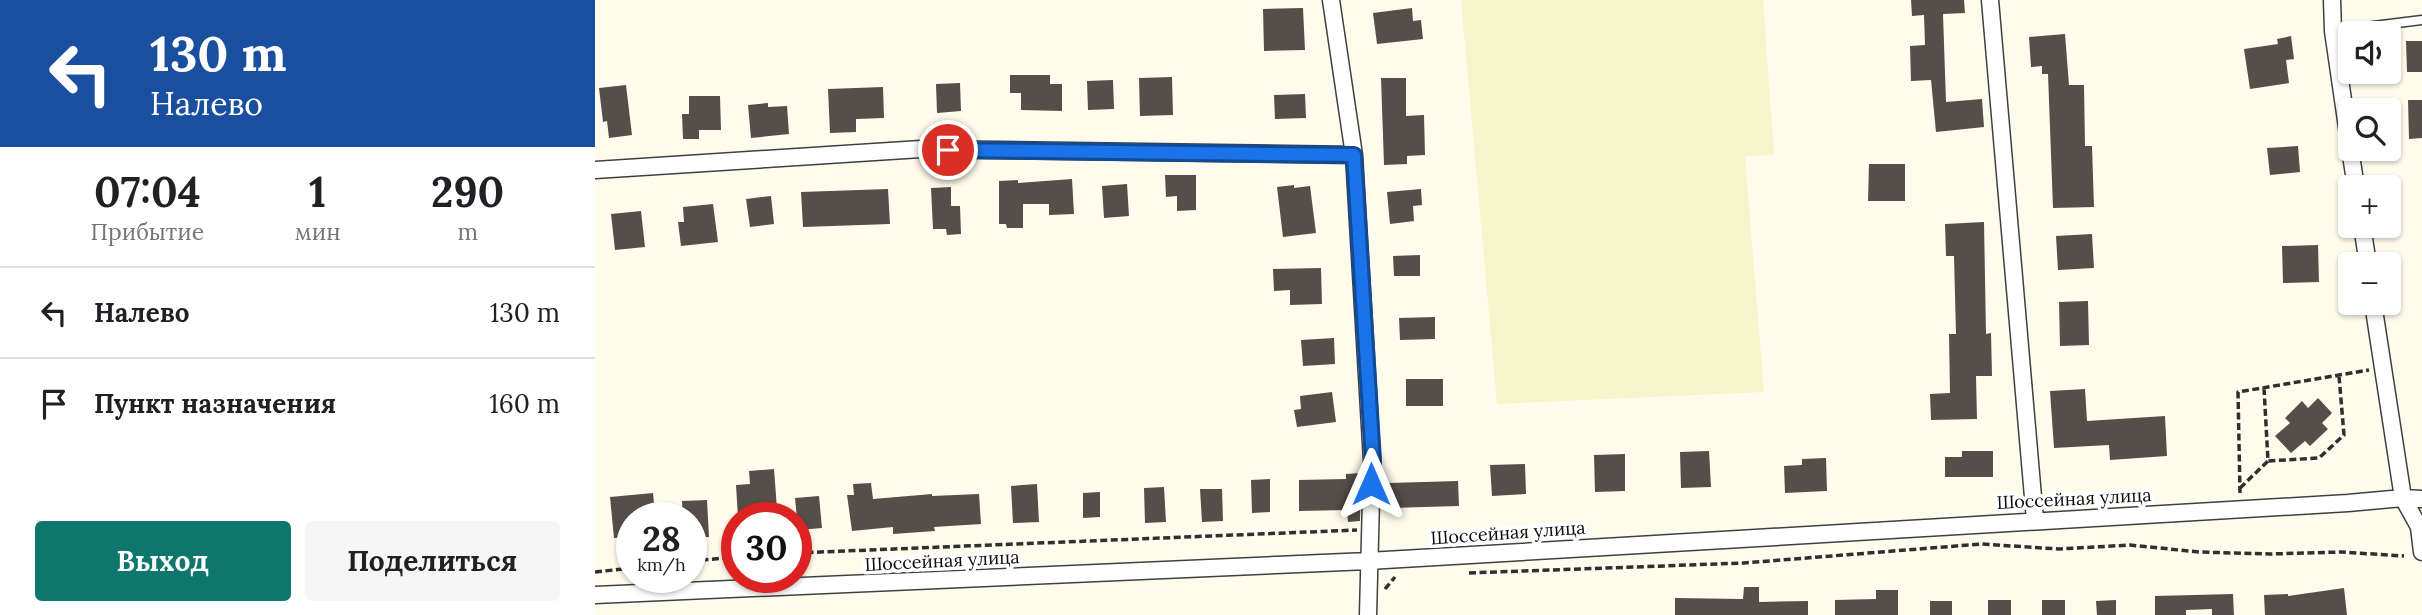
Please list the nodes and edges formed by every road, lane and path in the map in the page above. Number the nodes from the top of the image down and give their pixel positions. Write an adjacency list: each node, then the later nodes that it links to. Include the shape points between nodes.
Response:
1 (1331, 0): 7 (street)
2 (1990, 0): 18 (street)
3 (2332, 0): 5 (street)
4 (2422, 20): 5 (lane)
5 (2333, 31): 6 (street)
6 (2343, 98)
7 (1354, 155): 8 (street, via 921,149); 19 (street, via 1373,461)
8 (595, 170)
9 (2375, 315): 10 (street)
10 (2383, 368): 11 (path); 15 (street)
11 (2339, 376): 12 (path); 13 (path, via 2344,435 2319,458)
12 (2264, 388): 13 (path); 14 (path, via 2238,392)
13 (2268, 461): 14 (path)
14 (2240, 488): 17 (path)
15 (2403, 498): 16 (street, Шоссейная улица); 17 (street, Шоссейная улица); 21 (street, via 2420,527)
16 (2422, 499)
17 (2241, 509): 18 (street, Шоссейная улица)
18 (2035, 520): 23 (street, Шоссейная улица)
19 (1369, 530): 20 (path); 23 (street)
20 (812, 552)
21 (2422, 552)
22 (2404, 556): 26 (path, via 1981,544 1744,563)
23 (1368, 561): 29 (street, Шоссейная улица); 30 (street)
24 (616, 570): 25 (path)
25 (595, 572)
26 (1468, 573)
27 (1405, 576): 28 (path, via 1393,577)
28 (1382, 593)
29 (595, 595)
30 (1368, 615)

